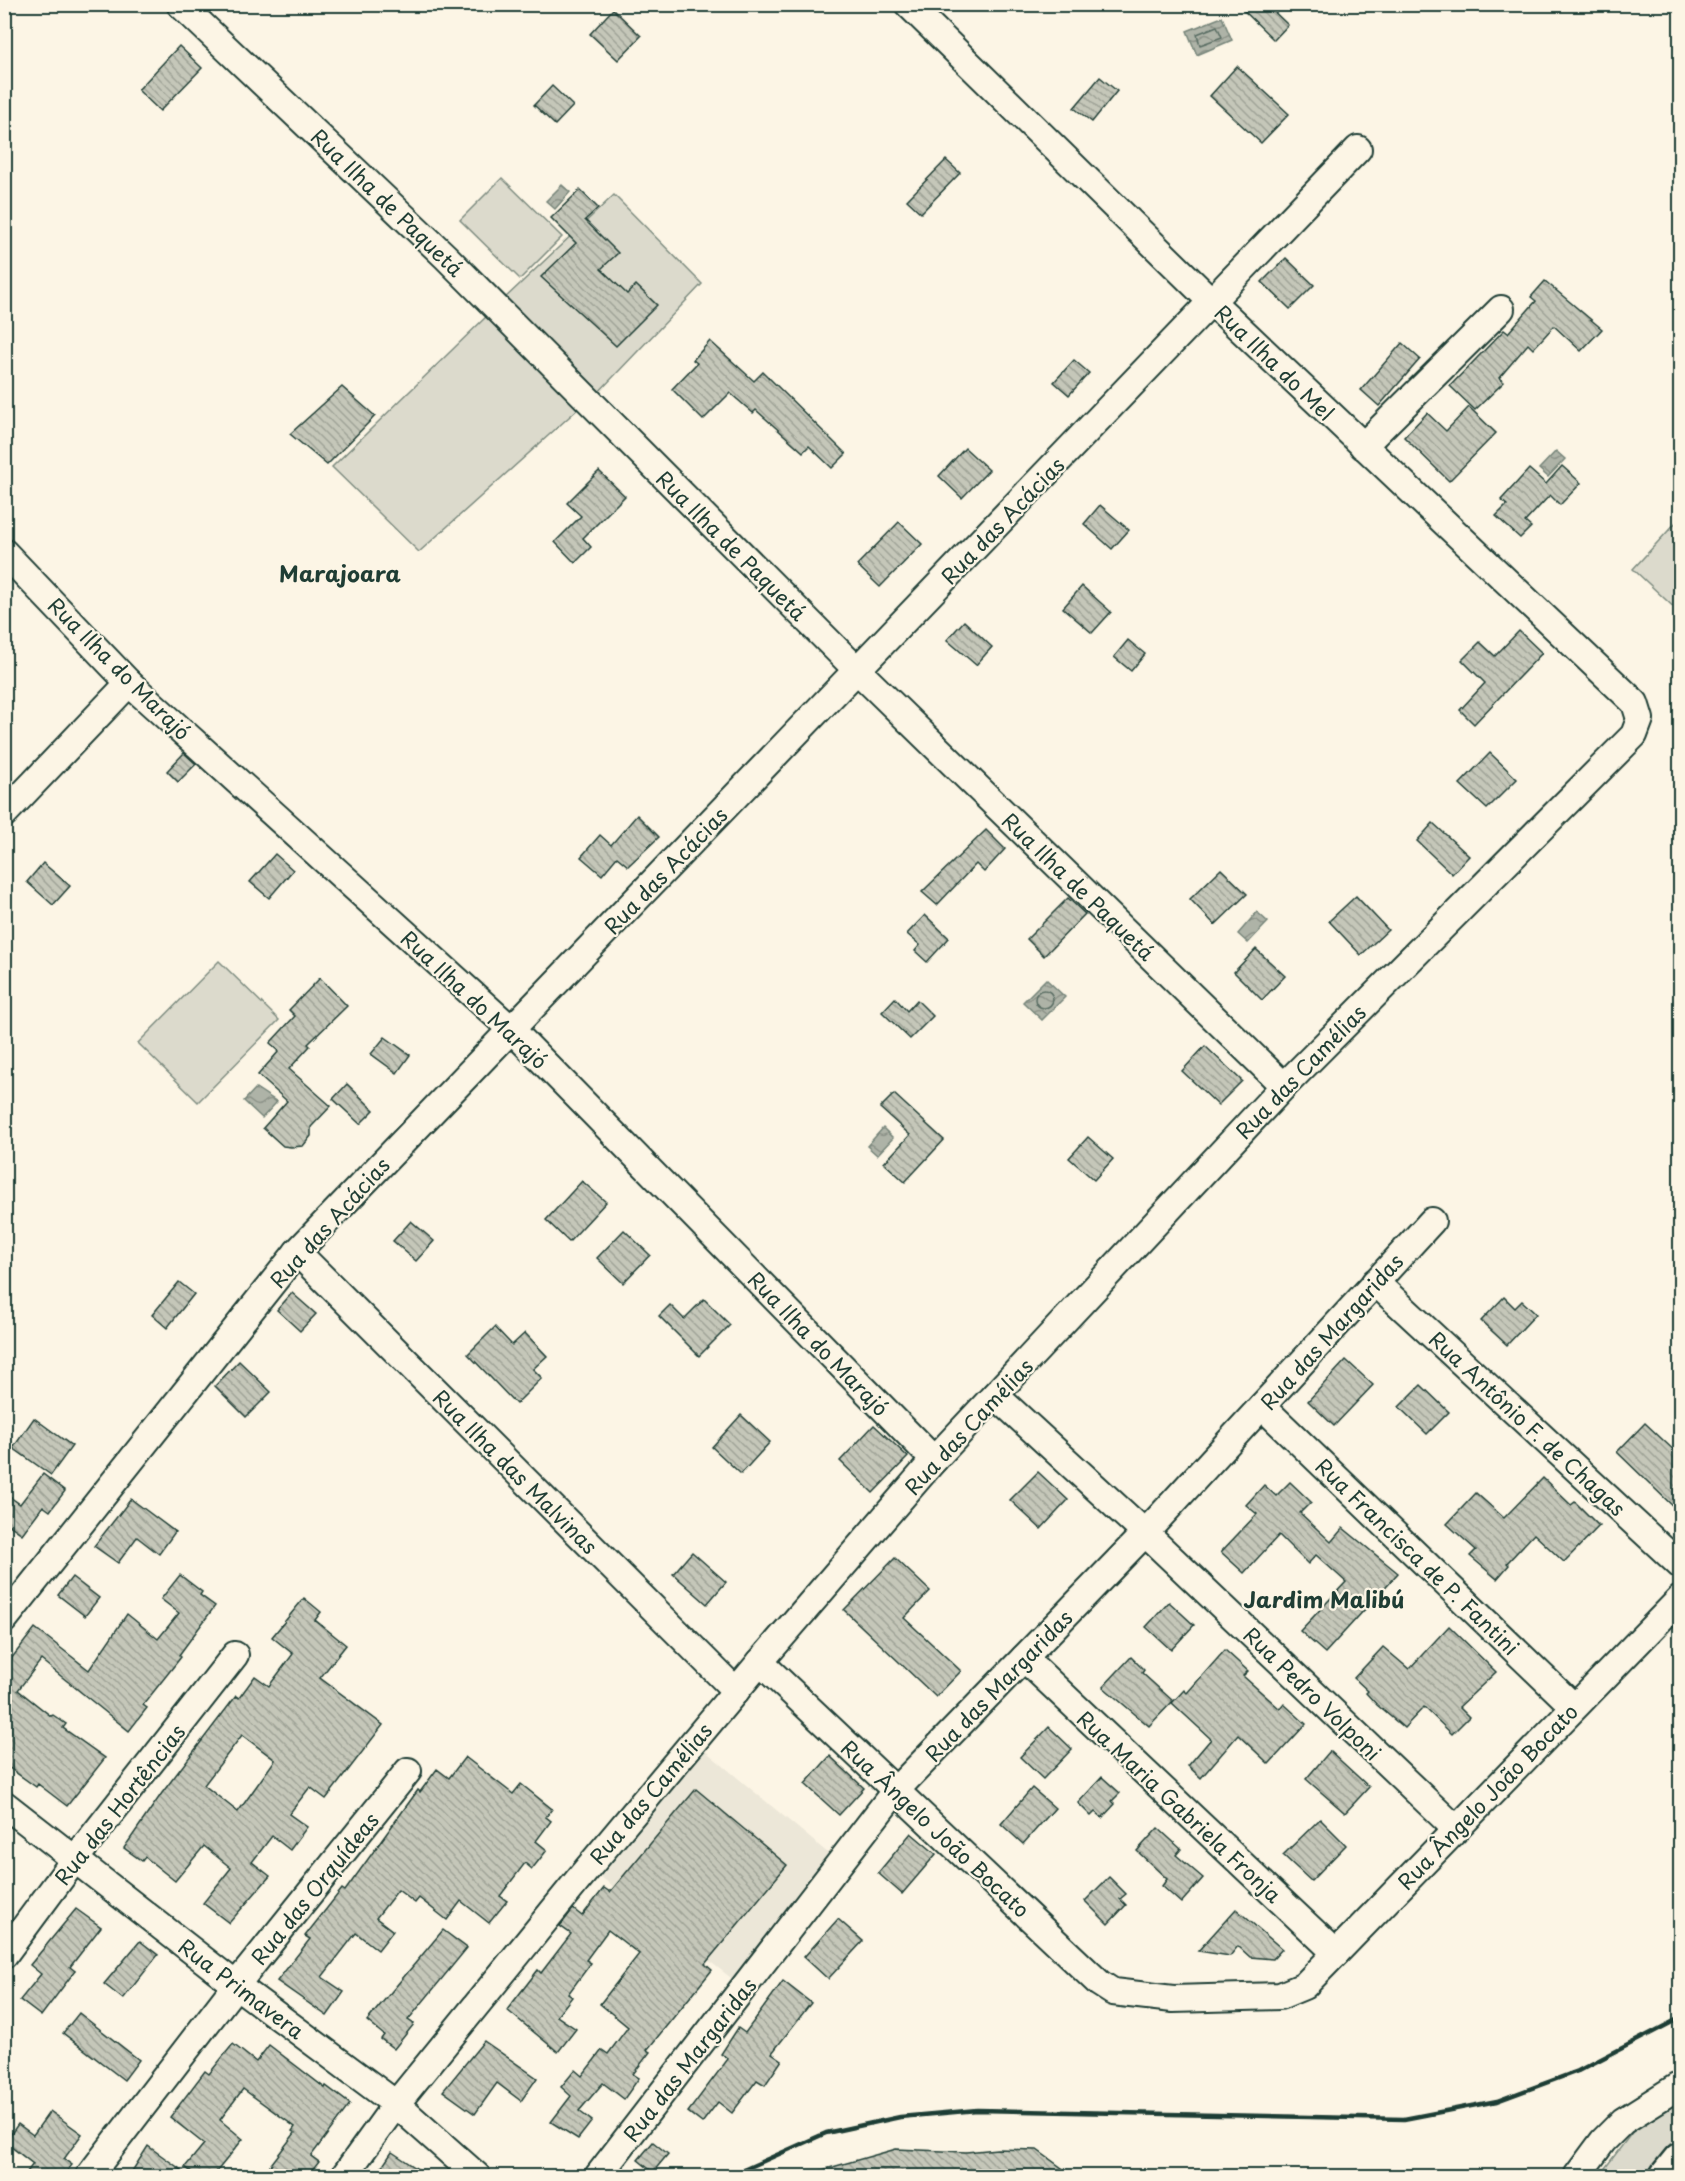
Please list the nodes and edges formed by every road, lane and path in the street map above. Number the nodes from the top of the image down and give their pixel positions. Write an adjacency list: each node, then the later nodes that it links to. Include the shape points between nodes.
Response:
1 (180, 4): 8 (street, Rua Ilha de Paquetá, via 446,257)
2 (908, 4): 4 (street, Rua Ilha do Mel)
3 (1358, 149): 4 (street, Rua das Acácias)
4 (1212, 302): 6 (street, Rua Ilha do Mel); 8 (street, Rua das Acácias)
5 (1501, 309): 6 (street)
6 (1363, 446): 10 (street, Rua Ilha do Mel, via 1635,703)
7 (4, 552): 9 (street, Rua Ilha do Marajó)
8 (857, 670): 12 (street, Rua das Acácias); 13 (street, Rua Ilha de Paquetá)
9 (129, 683): 11 (street); 12 (street, Rua Ilha do Marajó)
10 (1640, 719): 13 (street, Rua das Camélias, via 1634,735)
11 (4, 814)
12 (512, 1030): 15 (street, Rua das Acácias); 19 (street, Rua Ilha do Marajó)
13 (1284, 1086): 17 (street, Rua das Camélias)
14 (1432, 1221): 16 (street, Rua das Margaridas)
15 (297, 1252): 23 (street, Rua das Acácias); 27 (street, Rua Ilha das Malvinas)
16 (1375, 1282): 18 (street, Rua das Margaridas); 21 (street, Rua Antônio F. de Chagas)
17 (995, 1395): 19 (street, Rua das Camélias); 20 (street, Rua Pedro Volponi)
18 (1262, 1406): 20 (street, Rua das Margaridas); 28 (street, Rua Francisca de P. Fantini)
19 (934, 1461): 26 (street, Rua das Camélias)
20 (1145, 1533): 25 (street, Rua das Margaridas); 32 (street, Rua Pedro Volponi)
21 (1680, 1565)
22 (1680, 1599): 28 (street, Rua Ângelo João Bocato)
23 (4, 1620)
24 (235, 1655): 33 (street, Rua das Hortências)
25 (1024, 1658): 30 (street, Rua das Margaridas); 34 (street, Rua Maria Gabriela Fronja)
26 (760, 1662): 27 (street, Rua das Camélias); 30 (street, Rua Ângelo João Bocato)
27 (736, 1690): 38 (street, Rua das Camélias)
28 (1574, 1707): 32 (street, Rua Ângelo João Bocato)
29 (408, 1771): 36 (street, Rua das Orquídeas)
30 (896, 1790): 34 (street, Rua Ângelo João Bocato, via 1113,1992 1173,1999 1280,1996 1305,1986); 43 (street, Rua das Margaridas)
31 (4, 1804): 33 (street, Rua Primavera)
32 (1455, 1828): 34 (street, Rua Ângelo João Bocato)
33 (75, 1859): 35 (street, Rua das Hortências); 36 (street, Rua Primavera)
34 (1336, 1953)
35 (4, 1955)
36 (236, 1985): 38 (street, Rua Primavera); 40 (street, Rua das Orquídeas)
37 (1680, 2085): 44 (street, via 1623,2121)
38 (396, 2104): 41 (street, Rua das Camélias); 42 (street, Rua Primavera)
39 (1680, 2160): 45 (main road)
40 (89, 2176)
41 (344, 2176)
42 (477, 2176)
43 (598, 2176)
44 (1577, 2176)
45 (1667, 2176)

